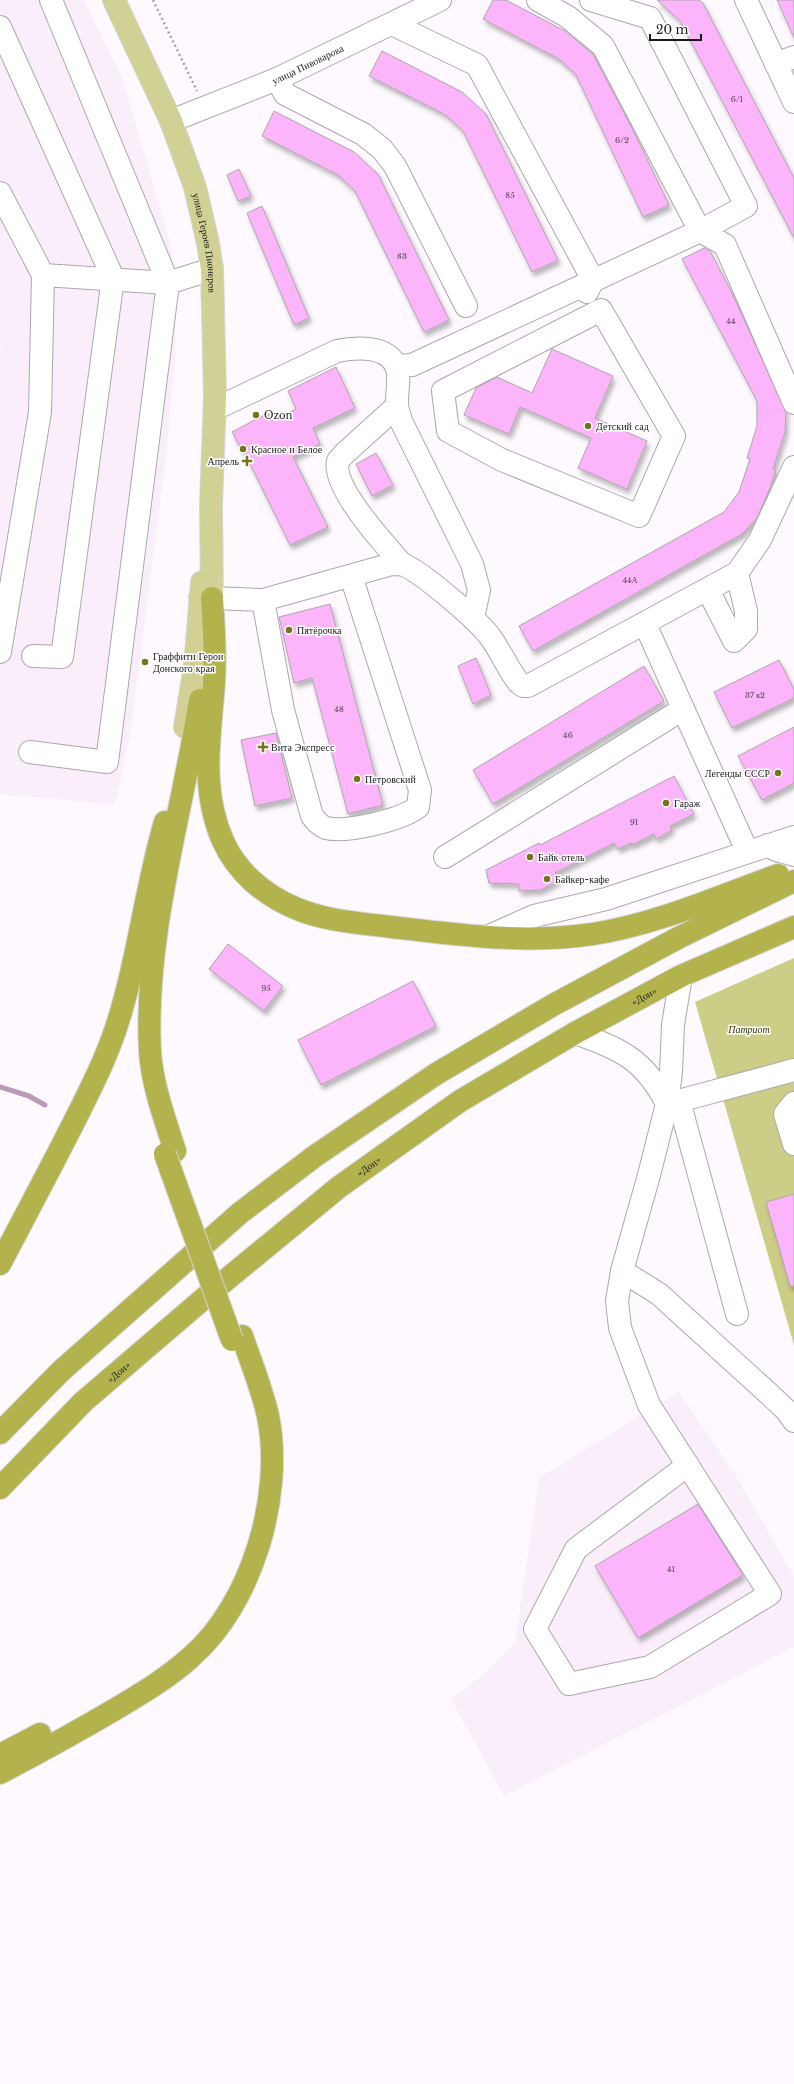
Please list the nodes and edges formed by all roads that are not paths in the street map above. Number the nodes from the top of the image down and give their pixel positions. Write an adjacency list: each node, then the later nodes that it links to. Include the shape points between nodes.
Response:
1 (51, 0): 19 (street)
2 (114, 0): 12 (main road, улица Героев Пионеров)
3 (440, 0): 7 (street, улица Пивоварова)
4 (538, 0): 14 (street, via 568,17 603,46)
5 (591, 0): 14 (street, via 650,18 746,206)
6 (746, 0): 9 (street)
7 (392, 24): 10 (street, улица Пивоварова); 18 (street, via 477,65)
8 (0, 27): 17 (street)
9 (785, 60): 11 (street)
10 (277, 79): 12 (street, улица Пивоварова); 20 (street, via 285,94 363,134 382,149 395,166)
11 (794, 102)
12 (172, 121): 15 (main road, улица Героев Пионеров, via 196,194)
13 (0, 193): 16 (street)
14 (700, 230): 18 (street); 23 (street, via 725,245)
15 (212, 269): 19 (street); 25 (main road, улица Героев Пионеров)
16 (43, 275): 17 (street); 33 (street, via 40,412)
17 (113, 278): 19 (street); 34 (street, via 62,657)
18 (593, 280): 21 (street, via 577,312); 22 (street, via 412,365)
19 (168, 282): 36 (street, via 107,762)
20 (466, 306)
21 (583, 321): 21 (street, via 601,310 674,436 639,516 502,460 448,431 443,391)
22 (396, 366): 24 (street); 25 (street, via 390,358 373,350 351,348 338,351)
23 (794, 403)
24 (397, 406): 27 (street, via 338,461 343,486 358,512); 31 (street, via 401,421 472,564 479,590)
25 (215, 409): 29 (main road, улица Героев Пионеров)
26 (794, 468): 32 (street, via 760,540 737,573)
27 (402, 564): 28 (street, via 392,564); 31 (street, via 411,568)
28 (351, 576): 30 (street); 30 (street, via 420,790 418,807 411,813 389,821 334,829 324,828 312,816 282,710)
29 (206, 598): 30 (street); 37 (main road, улица Героев Пионеров); 46 (highway, via 215,638 208,793 214,819 234,860 259,887 296,909 311,914 346,921); 53 (highway, via 200,699 158,922 150,991 150,1052)
30 (263, 600)
31 (473, 618): 32 (street, via 491,638 515,678 523,686 537,682)
32 (645, 624): 35 (street)
33 (0, 652)
34 (33, 656)
35 (683, 709): 40 (street); 42 (street)
36 (30, 752)
37 (170, 805): 53 (highway, via 141,990 138,1054 145,1089); 54 (highway, via 152,865 128,985 116,1029 63,1144)
38 (794, 837): 39 (street)
39 (768, 844): 40 (street); 41 (street, via 776,850)
40 (747, 851): 46 (street, via 606,899 534,916)
41 (794, 855)
42 (446, 858)
43 (794, 869): 46 (highway, via 670,915 595,933 546,939)
44 (794, 881): 59 (highway, via 678,938 553,1005 436,1074 315,1156 234,1218 61,1371)
45 (794, 927): 47 (highway, «Дон»)
46 (487, 937)
47 (681, 976): 48 (highway, «Дон»); 50 (street, via 673,1025)
48 (575, 1033): 50 (street, via 610,1047 638,1063); 61 (highway, «Дон», via 460,1101 339,1187 83,1402)
49 (794, 1070): 50 (street)
50 (673, 1103): 55 (street); 56 (street)
51 (794, 1103): 52 (street, via 784,1114)
52 (794, 1144)
53 (170, 1152): 57 (highway)
54 (0, 1264)
55 (622, 1270): 58 (street, via 659,1294 768,1393); 60 (street, via 617,1301 620,1328 649,1405)
56 (737, 1314)
57 (237, 1338): 62 (highway, via 259,1442 259,1472 254,1520 247,1543 226,1589 206,1619 166,1661 86,1710); 63 (highway, via 268,1417 272,1469 269,1502 259,1546 238,1594 218,1626 192,1657 149,1689)
58 (794, 1421)
59 (0, 1433)
60 (688, 1465): 60 (street, via 770,1594 650,1667 569,1684 535,1629 576,1549)
61 (0, 1488)
62 (0, 1755)
63 (0, 1773)

